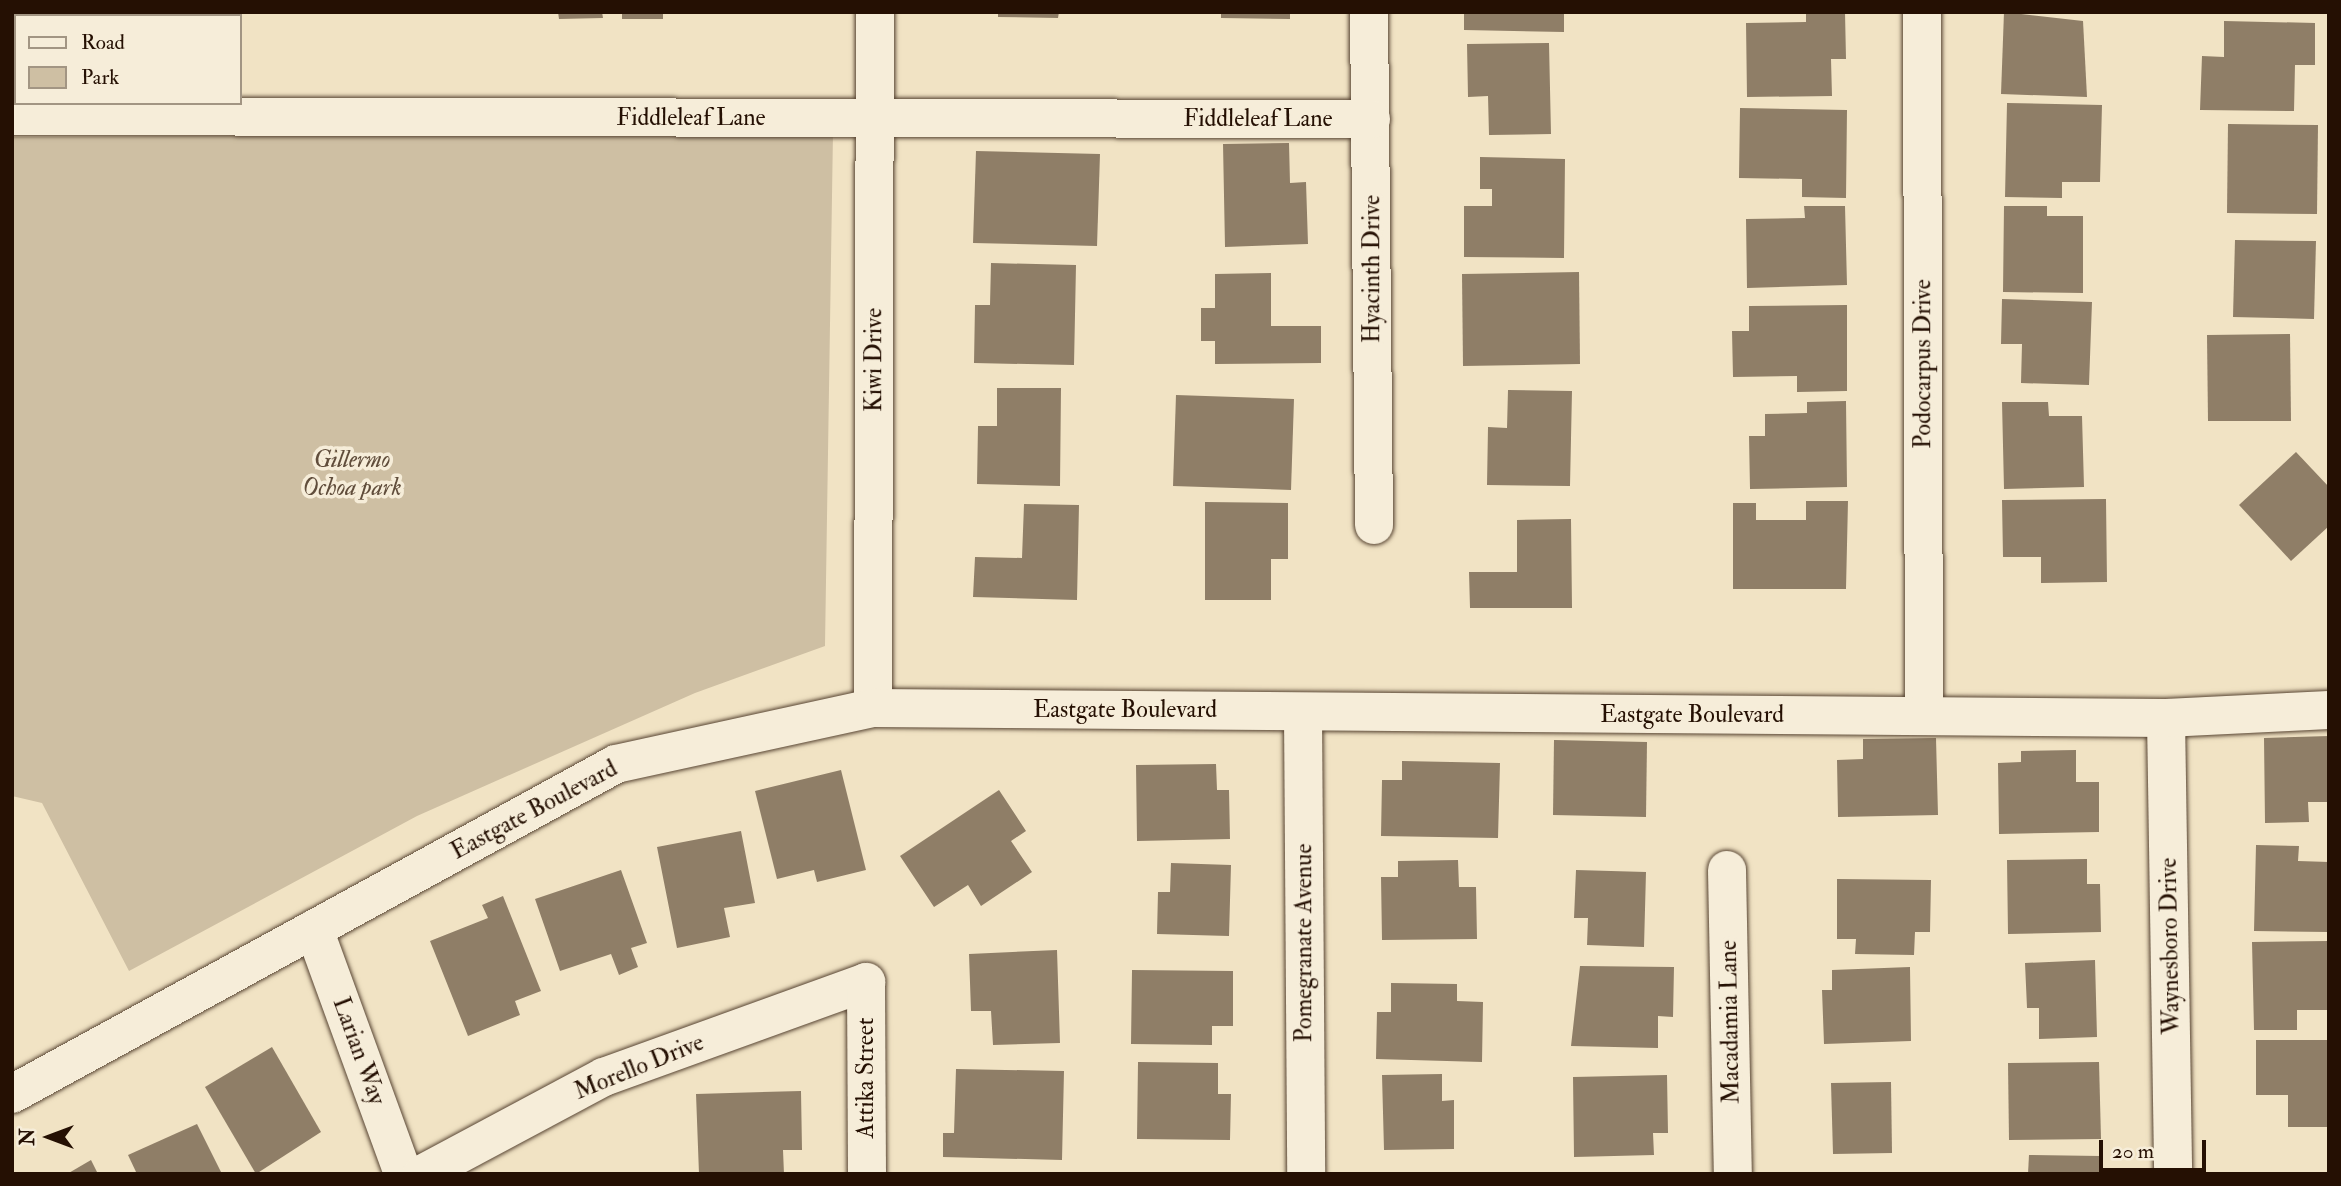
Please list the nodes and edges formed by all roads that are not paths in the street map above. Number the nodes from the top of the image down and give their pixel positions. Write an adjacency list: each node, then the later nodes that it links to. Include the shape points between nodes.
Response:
1 (875, 12): 5 (street, Kiwi Drive)
2 (1369, 12): 6 (street, Hyacinth Drive)
3 (1923, 12): 11 (street, Podocarpus Drive)
4 (12, 116): 5 (street, Fiddleleaf Lane)
5 (875, 118): 6 (street, Fiddleleaf Lane); 8 (street, Kiwi Drive)
6 (1371, 120): 7 (street, Hyacinth Drive)
7 (1374, 525)
8 (873, 708): 10 (street, Eastgate Boulevard); 14 (street, Eastgate Boulevard, via 616,764)
9 (2329, 710): 12 (street, Eastgate Boulevard)
10 (1303, 712): 11 (street, Eastgate Boulevard); 20 (street, Pomegranate Avenue)
11 (1924, 716): 12 (street, Eastgate Boulevard)
12 (2166, 718): 22 (street, Waynesboro Drive)
13 (1727, 870): 21 (street, Macadamia Lane)
14 (314, 929): 16 (street, Eastgate Boulevard); 17 (street, Larian Way)
15 (866, 982): 18 (street, Morello Drive, via 604,1077); 19 (street, Attika Street)
16 (12, 1094)
17 (403, 1174)
18 (422, 1174)
19 (867, 1174)
20 (1306, 1174)
21 (1734, 1174)
22 (2174, 1174)

